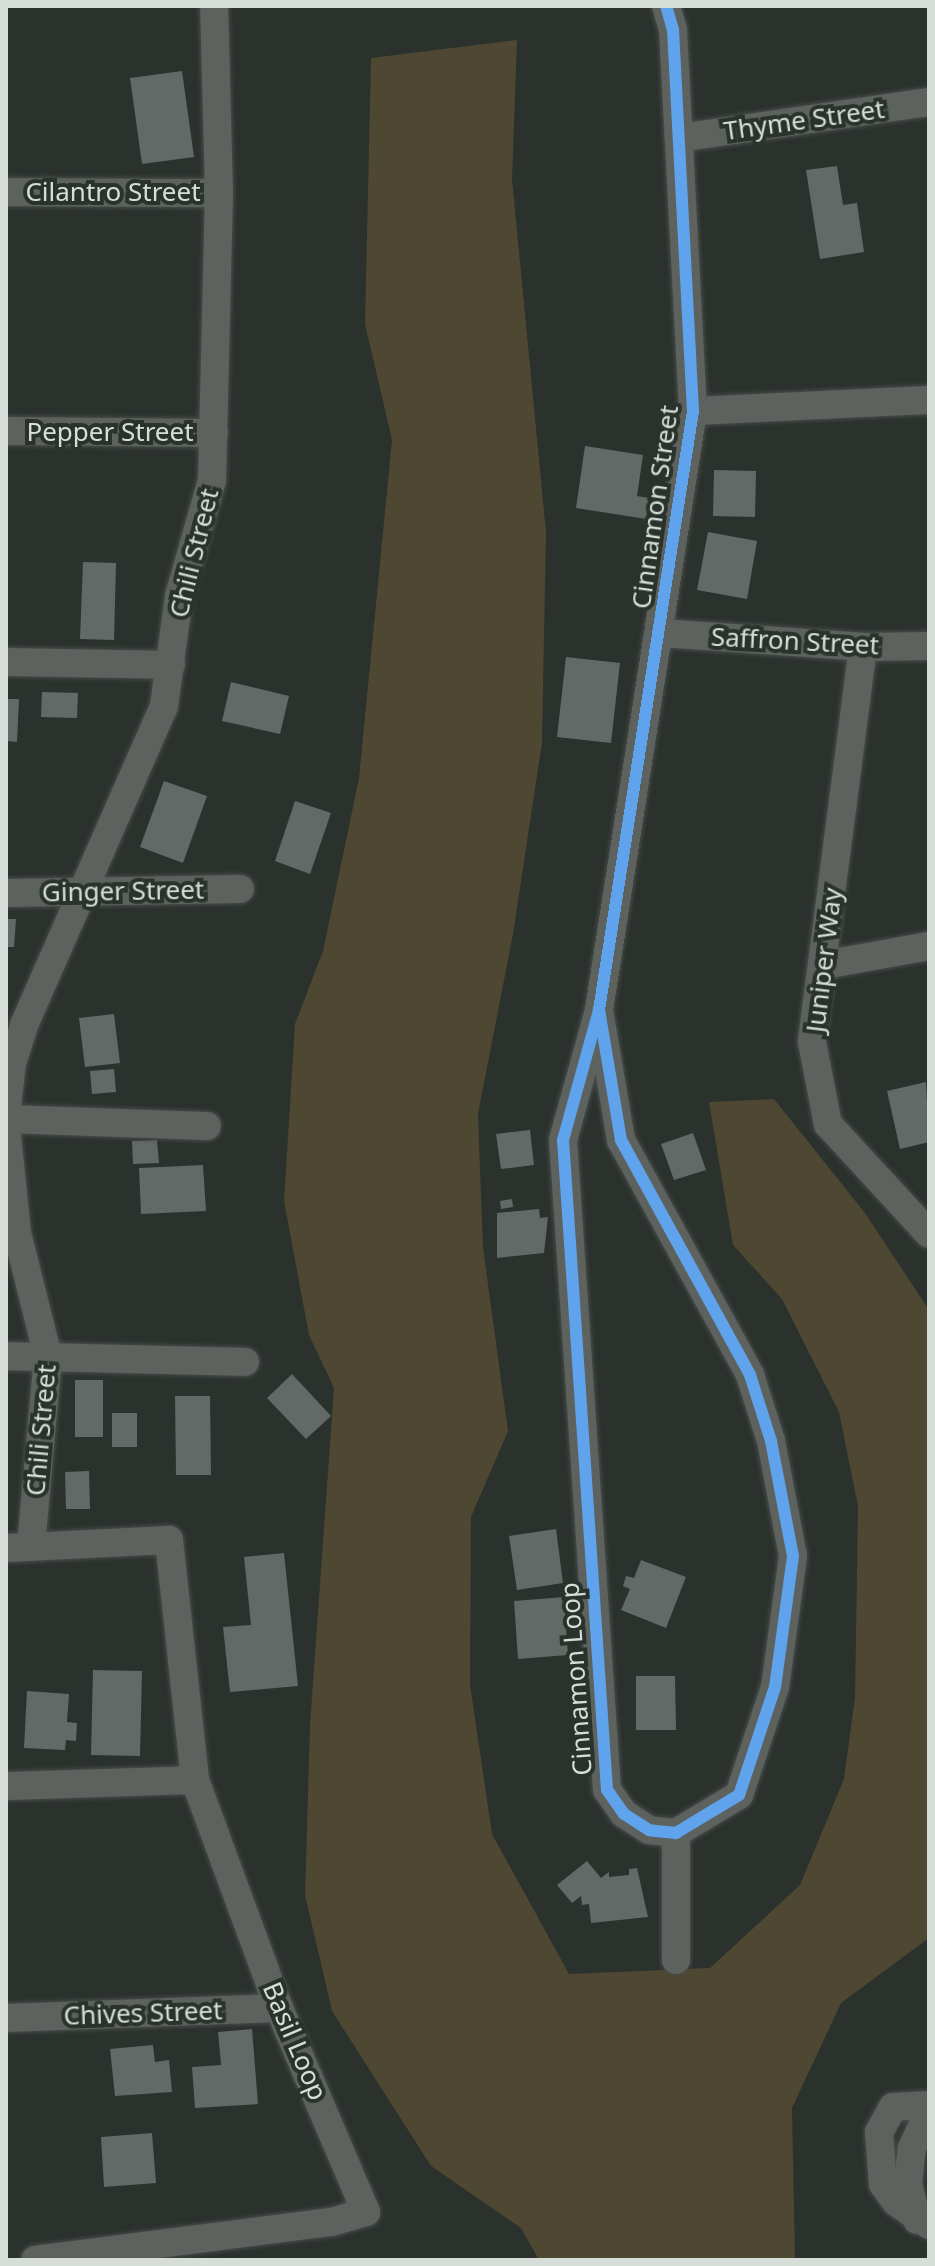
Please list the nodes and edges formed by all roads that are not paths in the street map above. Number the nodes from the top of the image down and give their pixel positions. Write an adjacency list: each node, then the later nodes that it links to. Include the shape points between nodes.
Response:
1 (214, 6): 6 (street, Chili Street)
2 (666, 6): 4 (street, Cinnamon Street, via 673,30)
3 (929, 102): 4 (street, Thyme Street)
4 (679, 138): 8 (street, Cinnamon Street)
5 (6, 192): 6 (street, Cilantro Street)
6 (219, 193): 10 (street, Chili Street)
7 (929, 400): 8 (street)
8 (693, 411): 11 (street, Cinnamon Street)
9 (6, 431): 10 (street, Pepper Street)
10 (214, 433): 15 (street, Chili Street, via 212,480 179,596)
11 (660, 633): 13 (street, Saffron Street); 21 (street, Cinnamon Street)
12 (929, 646): 13 (street, Saffron Street)
13 (863, 647): 20 (street, Juniper Way)
14 (6, 662): 15 (street)
15 (171, 665): 18 (street, Chili Street, via 164,706)
16 (240, 889): 18 (street, Ginger Street)
17 (6, 893): 18 (street, Ginger Street)
18 (83, 894): 22 (street, Chili Street, via 24,1025 12,1063)
19 (929, 946): 20 (street)
20 (824, 965): 25 (street, Juniper Way, via 812,1042 828,1124)
21 (599, 1010): 33 (street, Cinnamon Loop, via 563,1140 602,1761 607,1790 624,1814 649,1830); 33 (street, via 621,1140 750,1375 771,1441 793,1556 775,1687 739,1795)
22 (6, 1117): 24 (street)
23 (6, 1126): 28 (street, Chili Street, via 17,1233)
24 (207, 1126)
25 (917, 1204): 26 (street, Juniper Way)
26 (929, 1234)
27 (6, 1356): 28 (street)
28 (48, 1356): 29 (street); 30 (street, Chili Street)
29 (245, 1362)
30 (19, 1547): 31 (street, Basil Loop, via 169,1540)
31 (195, 1780): 32 (street); 35 (street, Basil Loop)
32 (6, 1786)
33 (676, 1833): 34 (street)
34 (676, 1960)
35 (279, 2008): 36 (street, Chives Street); 40 (street, Basil Loop, via 366,2212 331,2222)
36 (6, 2018)
37 (929, 2105): 39 (street, via 893,2107 879,2132 883,2184)
38 (929, 2112): 39 (street, via 912,2148 908,2184)
39 (923, 2223)
40 (35, 2260)

